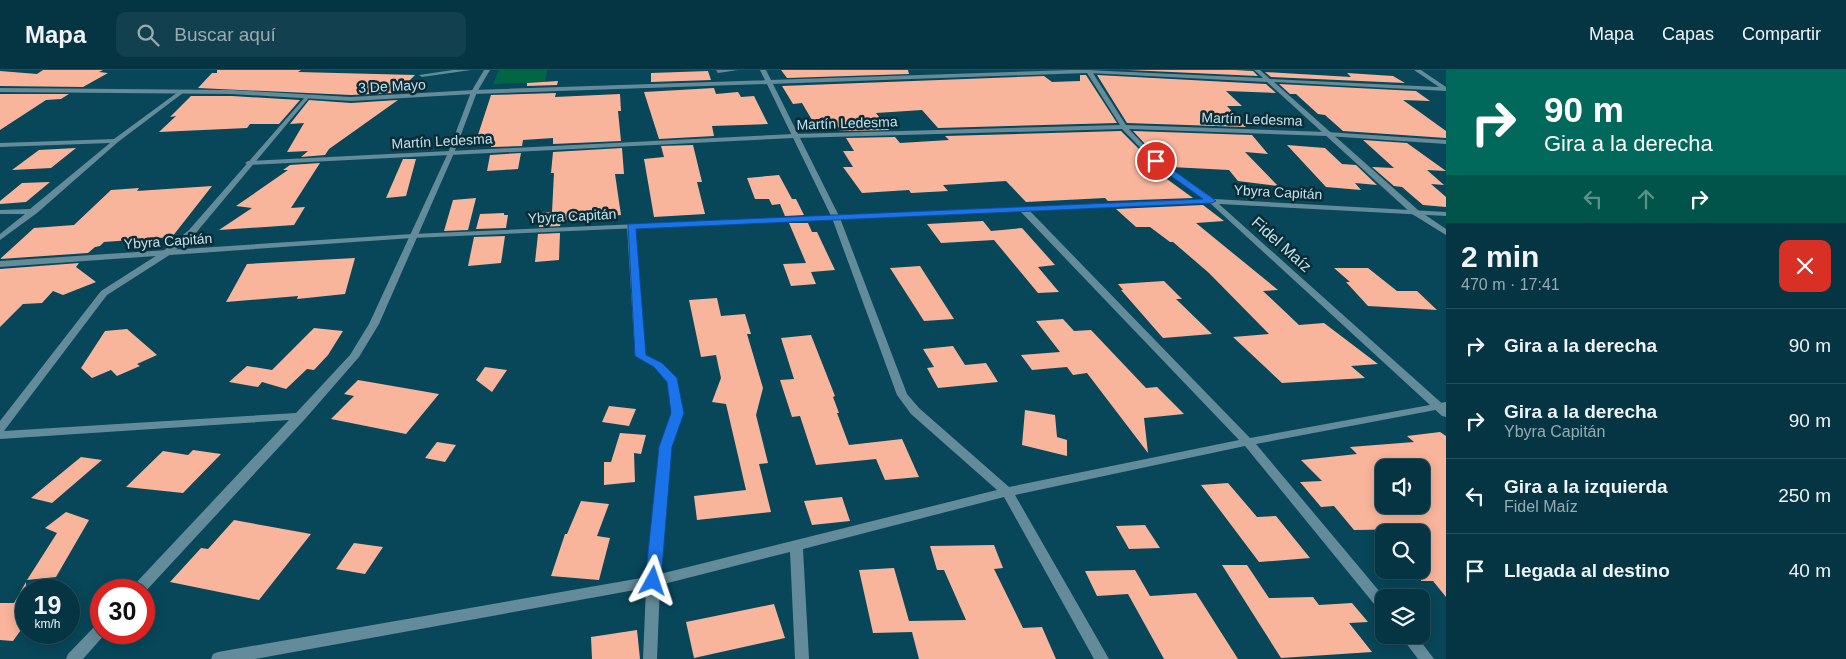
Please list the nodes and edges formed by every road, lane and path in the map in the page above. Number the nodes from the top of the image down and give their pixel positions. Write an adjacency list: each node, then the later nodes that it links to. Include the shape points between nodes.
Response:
1 (468, 70): 9 (street)
2 (487, 70): 14 (street)
3 (735, 70): 8 (street)
4 (764, 70): 11 (street)
5 (1088, 70): 10 (street, 3 De Mayo); 11 (street, 3 De Mayo); 17 (street, Fidel Maíz)
6 (1257, 70): 10 (street)
7 (1417, 70): 12 (street)
8 (718, 71)
9 (422, 75)
10 (1267, 79): 12 (street, 3 De Mayo); 18 (street)
11 (769, 82): 14 (street, 3 De Mayo); 19 (street)
12 (1446, 89)
13 (0, 90): 15 (street, 3 De Mayo)
14 (474, 92): 16 (street, 3 De Mayo, via 351,99); 23 (street)
15 (180, 93): 16 (street, 3 De Mayo, via 232,92); 20 (street)
16 (306, 98): 24 (street)
17 (1124, 127): 18 (street, Martín Ledesma); 19 (street, Martín Ledesma); 25 (street, Fidel Maíz, via 1156,161)
18 (1327, 134): 21 (street, Martín Ledesma); 29 (street)
19 (794, 136): 23 (street, Martín Ledesma); 31 (street)
20 (116, 141): 22 (street); 27 (street)
21 (1446, 142)
22 (0, 145)
23 (451, 153): 24 (street, Martín Ledesma); 34 (street)
24 (248, 163): 36 (street, via 192,232)
25 (1212, 201): 26 (street, Ybyra Capitán); 29 (street, Ybyra Capitán); 38 (street, Fidel Maíz)
26 (1024, 210): 31 (street, Ybyra Capitán); 42 (street)
27 (34, 211): 28 (street); 35 (street)
28 (0, 212)
29 (1415, 212): 30 (street, Ybyra Capitán); 33 (street)
30 (1446, 214)
31 (836, 218): 32 (street, Ybyra Capitán); 43 (street, via 902,395)
32 (631, 226): 34 (street, Ybyra Capitán); 46 (street, via 640,356 658,365 672,381 678,413 665,447)
33 (1446, 233)
34 (412, 236): 36 (street, Ybyra Capitán); 39 (street, via 374,324 354,357)
35 (0, 238)
36 (165, 254): 37 (street, Ybyra Capitán); 40 (street, via 104,293)
37 (0, 264)
38 (1444, 408): 42 (street)
39 (301, 416): 41 (street); 45 (street)
40 (0, 429)
41 (0, 435)
42 (1248, 442): 43 (street); 47 (street)
43 (1007, 492): 44 (street); 54 (street)
44 (796, 546): 46 (street); 53 (street)
45 (148, 579)
46 (653, 581): 51 (street); 52 (street)
47 (1375, 595)
48 (90, 641): 50 (street)
49 (1414, 644): 55 (street)
50 (73, 659)
51 (218, 659)
52 (650, 659)
53 (802, 659)
54 (1102, 659)
55 (1427, 659)

